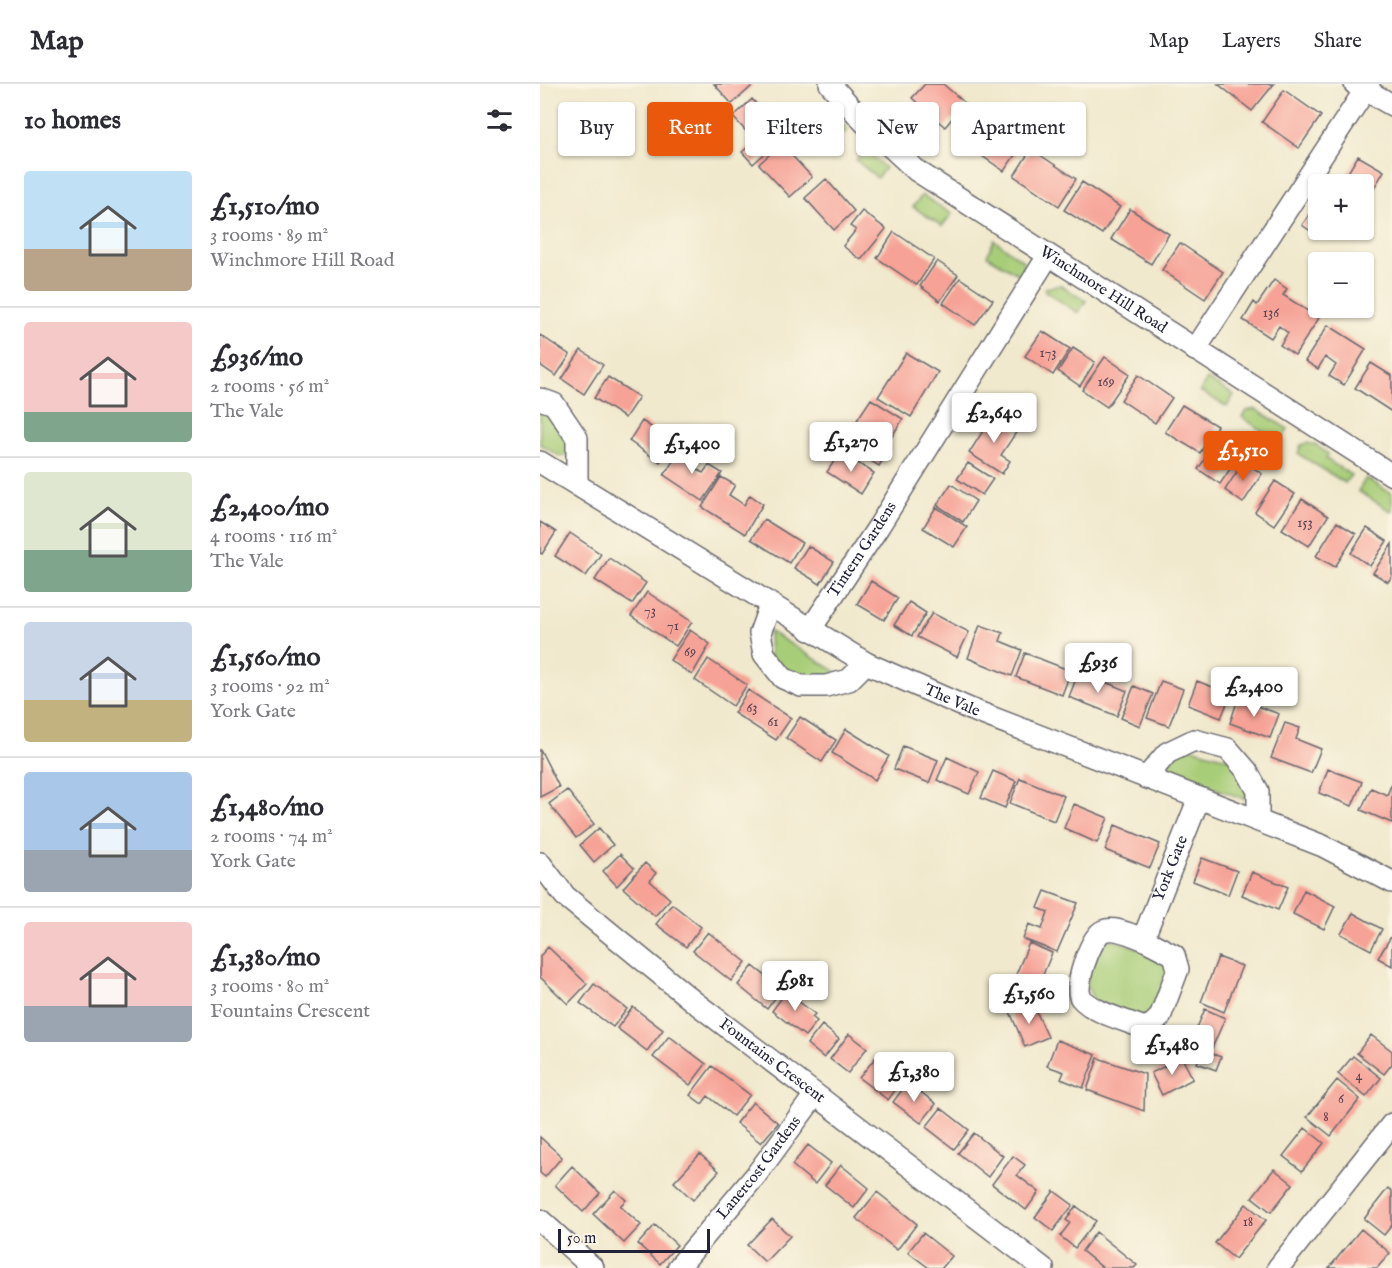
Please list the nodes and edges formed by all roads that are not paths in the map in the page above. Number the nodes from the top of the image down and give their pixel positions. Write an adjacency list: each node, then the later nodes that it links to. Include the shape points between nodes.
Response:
1 (830, 84): 4 (street, Winchmore Hill Road, via 917,171)
2 (1363, 86): 3 (street); 5 (street)
3 (1392, 105)
4 (1048, 256): 5 (street, Winchmore Hill Road); 11 (street, Tintern Gardens)
5 (1195, 350): 8 (street, Winchmore Hill Road)
6 (540, 399): 9 (street, via 554,404 577,438)
7 (540, 462): 9 (street, The Vale)
8 (1392, 475)
9 (577, 483): 10 (street, The Vale)
10 (770, 604): 11 (street, The Vale); 12 (street, via 760,633 764,654 783,678 801,686 826,686 849,680)
11 (810, 630): 12 (street, The Vale)
12 (866, 663): 13 (street, The Vale, via 970,709)
13 (1146, 778): 14 (street, The Vale); 15 (street, via 1167,753 1194,740 1227,749 1247,771 1258,791)
14 (1199, 798): 15 (street, The Vale); 18 (street, York Gate)
15 (1258, 819): 17 (street, The Vale, via 1323,846)
16 (540, 863): 19 (street, Fountains Crescent, via 565,896)
17 (1392, 882)
18 (1143, 939): 18 (street, via 1174,955 1178,969 1160,1017 1144,1028 1089,1005 1079,996 1078,986 1094,937 1102,931 1112,929)
19 (815, 1095): 23 (street, Lanercost Gardens, via 756,1175); 24 (street, Fountains Crescent)
20 (1392, 1124): 25 (street)
21 (540, 1220): 22 (street)
22 (593, 1268)
23 (678, 1268)
24 (1043, 1268)
25 (1278, 1268)

